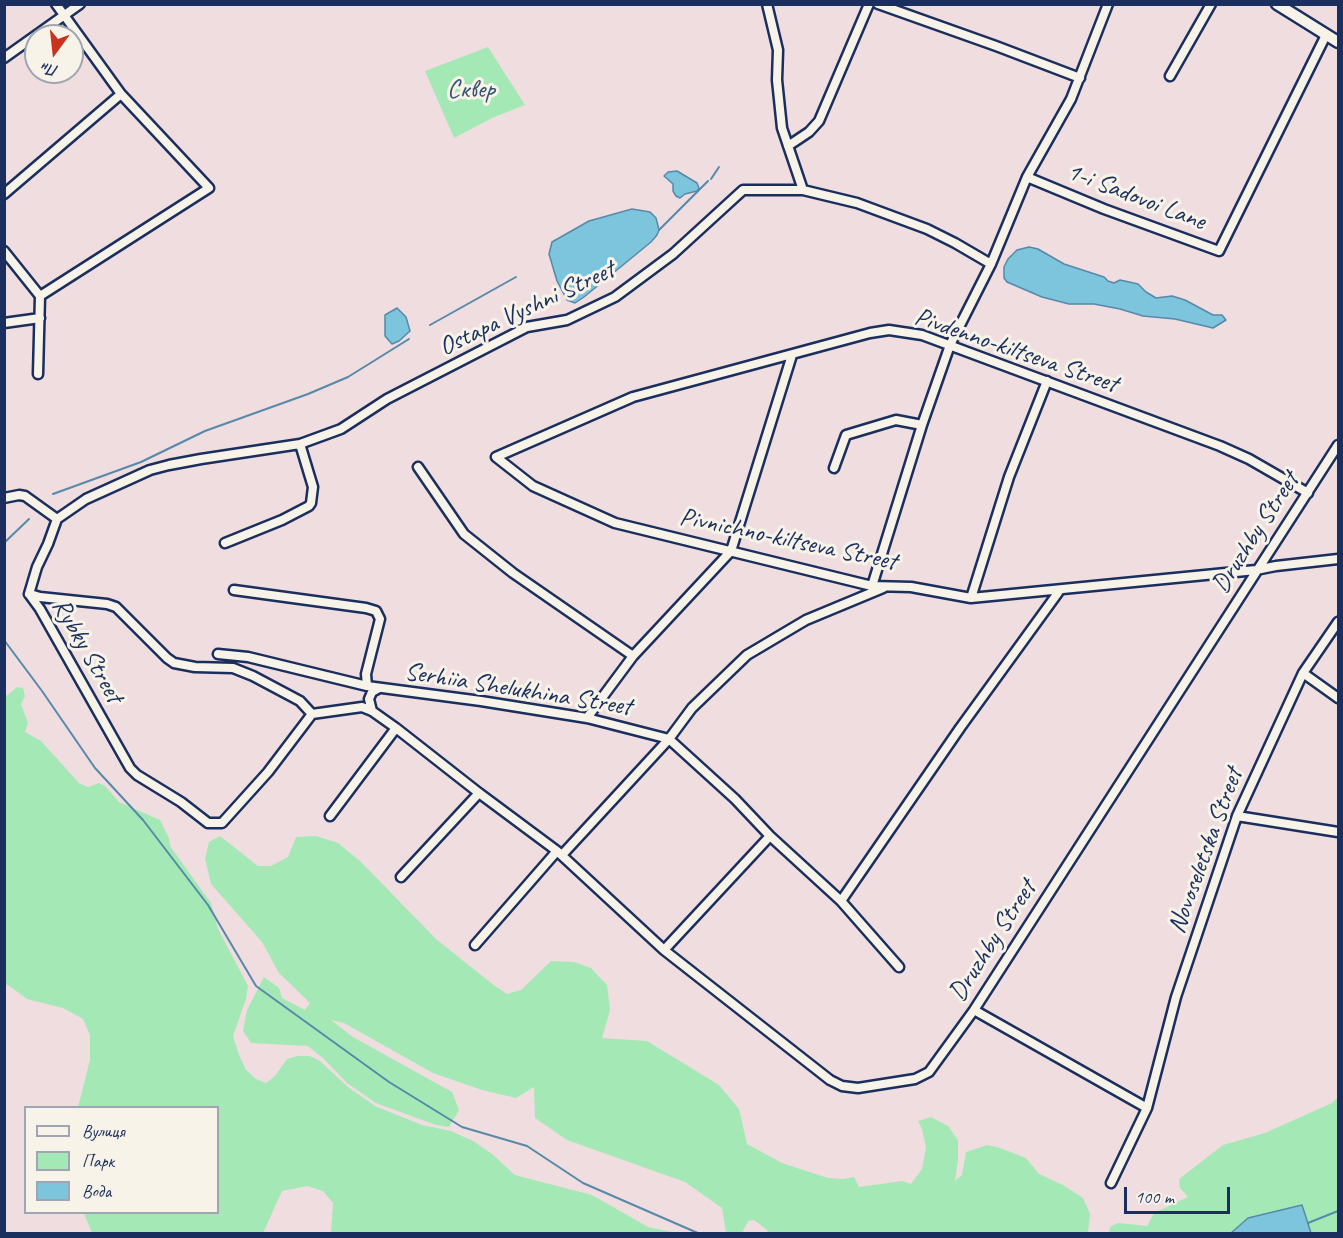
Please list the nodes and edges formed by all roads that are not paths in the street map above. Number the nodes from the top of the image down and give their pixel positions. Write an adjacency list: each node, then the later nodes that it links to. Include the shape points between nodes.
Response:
1 (56, 4): 9 (street)
2 (80, 4): 9 (street)
3 (767, 4): 16 (street, via 778,50 778,100)
4 (869, 4): 16 (street, via 819,121)
5 (878, 4): 14 (street)
6 (1108, 4): 14 (street, 1-i Sadovoi Lane)
7 (1211, 4): 13 (street)
8 (1277, 4): 10 (main road)
9 (64, 16): 12 (street); 15 (street)
10 (1326, 35): 11 (main road); 17 (street, 1-i Sadovoi Lane, via 1219,251)
11 (1338, 42)
12 (4, 58)
13 (1170, 76)
14 (1080, 78): 17 (street, 1-i Sadovoi Lane)
15 (121, 94): 19 (street); 22 (street, via 208,188)
16 (788, 146): 18 (street)
17 (1027, 177): 21 (street)
18 (803, 190): 21 (street, Ostapa Vyshni Street, via 890,214 946,238); 30 (street, Ostapa Vyshni Street, via 743,190 673,254 615,297 567,320 527,327 387,399 341,429)
19 (4, 194)
20 (4, 251): 22 (street)
21 (991, 264): 25 (street)
22 (40, 296): 23 (street)
23 (40, 318): 24 (street); 27 (street)
24 (4, 323)
25 (950, 345): 26 (street, Pivdenno-kiltseva Street, via 922,335 889,330); 28 (street, Pivdenno-kiltseva Street); 29 (street)
26 (792, 355): 32 (street, Pivdenno-kiltseva Street, via 633,397); 39 (street)
27 (38, 374)
28 (1047, 381): 35 (street, Pivdenno-kiltseva Street, via 1220,446); 47 (street, via 1009,477)
29 (922, 425): 34 (street, via 896,420 846,435); 42 (street)
30 (300, 444): 37 (street, Ostapa Vyshni Street, via 150,470 86,499); 38 (street, via 313,487 309,506)
31 (1338, 445): 35 (street, Druzhby Street)
32 (496, 457): 39 (street, Pivnichno-kiltseva Street, via 533,486 615,523)
33 (418, 467): 50 (street, via 464,534)
34 (834, 468)
35 (1308, 493): 41 (street, Druzhby Street)
36 (6, 497): 37 (street, via 25,496)
37 (57, 519): 46 (street)
38 (225, 543)
39 (731, 551): 42 (street, Pivnichno-kiltseva Street); 50 (street)
40 (1338, 559): 41 (street, Pivnichno-kiltseva Street)
41 (1256, 570): 45 (street, Pivnichno-kiltseva Street); 71 (street, Druzhby Street)
42 (872, 586): 43 (street, Pivnichno-kiltseva Street)
43 (887, 586): 47 (street, Pivnichno-kiltseva Street); 59 (street, via 806,620 747,655 692,708)
44 (234, 590): 52 (street, via 376,611 380,619 366,674)
45 (1060, 590): 47 (street, Pivnichno-kiltseva Street); 67 (street)
46 (29, 594): 56 (street, Rybky Street, via 116,607 174,663 233,668 300,701); 56 (street, Rybky Street, via 130,768 208,824 222,823)
47 (971, 598)
48 (1338, 622): 51 (street, Novoseletska Street)
49 (218, 654): 52 (street, Serhiia Shelukhina Street, via 248,657)
50 (633, 656): 57 (street)
51 (1303, 673): 54 (street); 62 (street, Novoseletska Street)
52 (367, 686): 53 (street, Serhiia Shelukhina Street)
53 (379, 688): 55 (street, via 369,699); 57 (street, Serhiia Shelukhina Street)
54 (1338, 698)
55 (372, 711): 56 (street, via 357,707); 58 (street, Druzhby Street)
56 (312, 714)
57 (587, 718): 59 (street, Serhiia Shelukhina Street)
58 (396, 728): 60 (street, Druzhby Street); 61 (street)
59 (669, 739): 64 (street, Serhiia Shelukhina Street); 65 (street)
60 (479, 793): 65 (street, Druzhby Street); 66 (street)
61 (330, 816)
62 (1236, 816): 63 (street); 72 (street, Novoseletska Street, via 1176,997)
63 (1338, 832)
64 (770, 836): 67 (street, Serhiia Shelukhina Street); 69 (street)
65 (559, 853): 68 (street); 69 (street, Druzhby Street)
66 (400, 877)
67 (841, 901): 70 (street, Serhiia Shelukhina Street)
68 (475, 945)
69 (664, 950): 71 (street, Druzhby Street, via 842,1086 858,1088 915,1079 929,1072)
70 (899, 967)
71 (974, 1010): 72 (street)
72 (1147, 1108): 73 (street, Novoseletska Street)
73 (1111, 1183)

